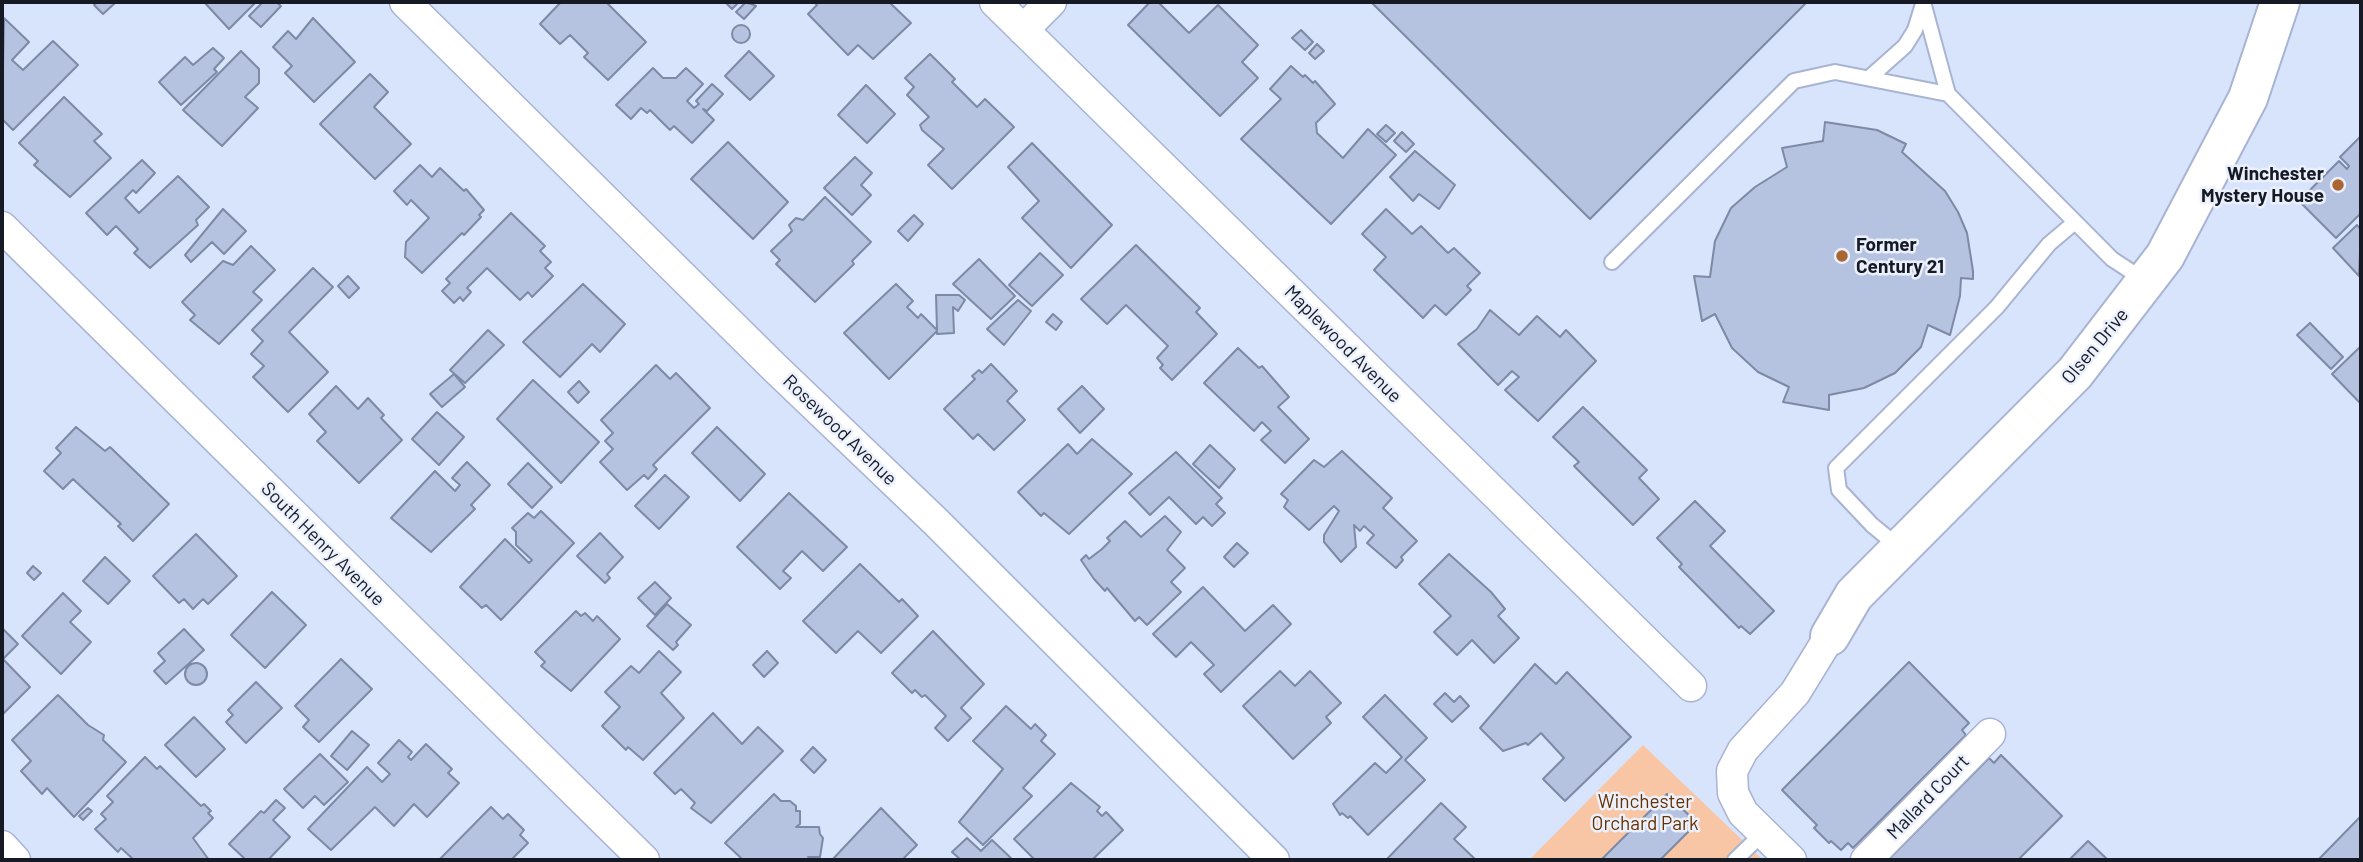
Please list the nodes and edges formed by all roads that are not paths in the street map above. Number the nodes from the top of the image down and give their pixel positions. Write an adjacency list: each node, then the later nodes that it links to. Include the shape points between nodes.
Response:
1 (405, 2): 21 (street, Rosewood Avenue)
2 (995, 2): 6 (street, Maplewood Avenue)
3 (1051, 2): 6 (street)
4 (1923, 2): 7 (lane, via 1905,46); 8 (lane)
5 (2280, 2): 12 (street, Olsen Drive, via 2248,99 2171,244)
6 (1023, 30): 15 (street, Maplewood Avenue)
7 (1869, 78): 8 (lane); 11 (lane, via 1835,72 1794,81)
8 (1948, 93): 9 (lane)
9 (2075, 222): 12 (lane, via 2112,259); 13 (lane, via 1836,468 1839,490)
10 (2, 227): 20 (street, South Henry Avenue)
11 (1612, 262)
12 (2146, 281): 13 (street, Olsen Drive, via 2075,373)
13 (1900, 548): 14 (street, Olsen Drive, via 1854,595)
14 (1830, 636): 17 (street, via 1795,692 1743,750 1732,771 1733,793 1743,813)
15 (1691, 686)
16 (1990, 734): 24 (street, Mallard Court)
17 (1763, 833): 22 (lane); 23 (street)
18 (2, 846): 19 (street)
19 (15, 860)
20 (644, 860)
21 (1274, 860)
22 (1735, 860)
23 (1791, 860)
24 (1866, 860)

